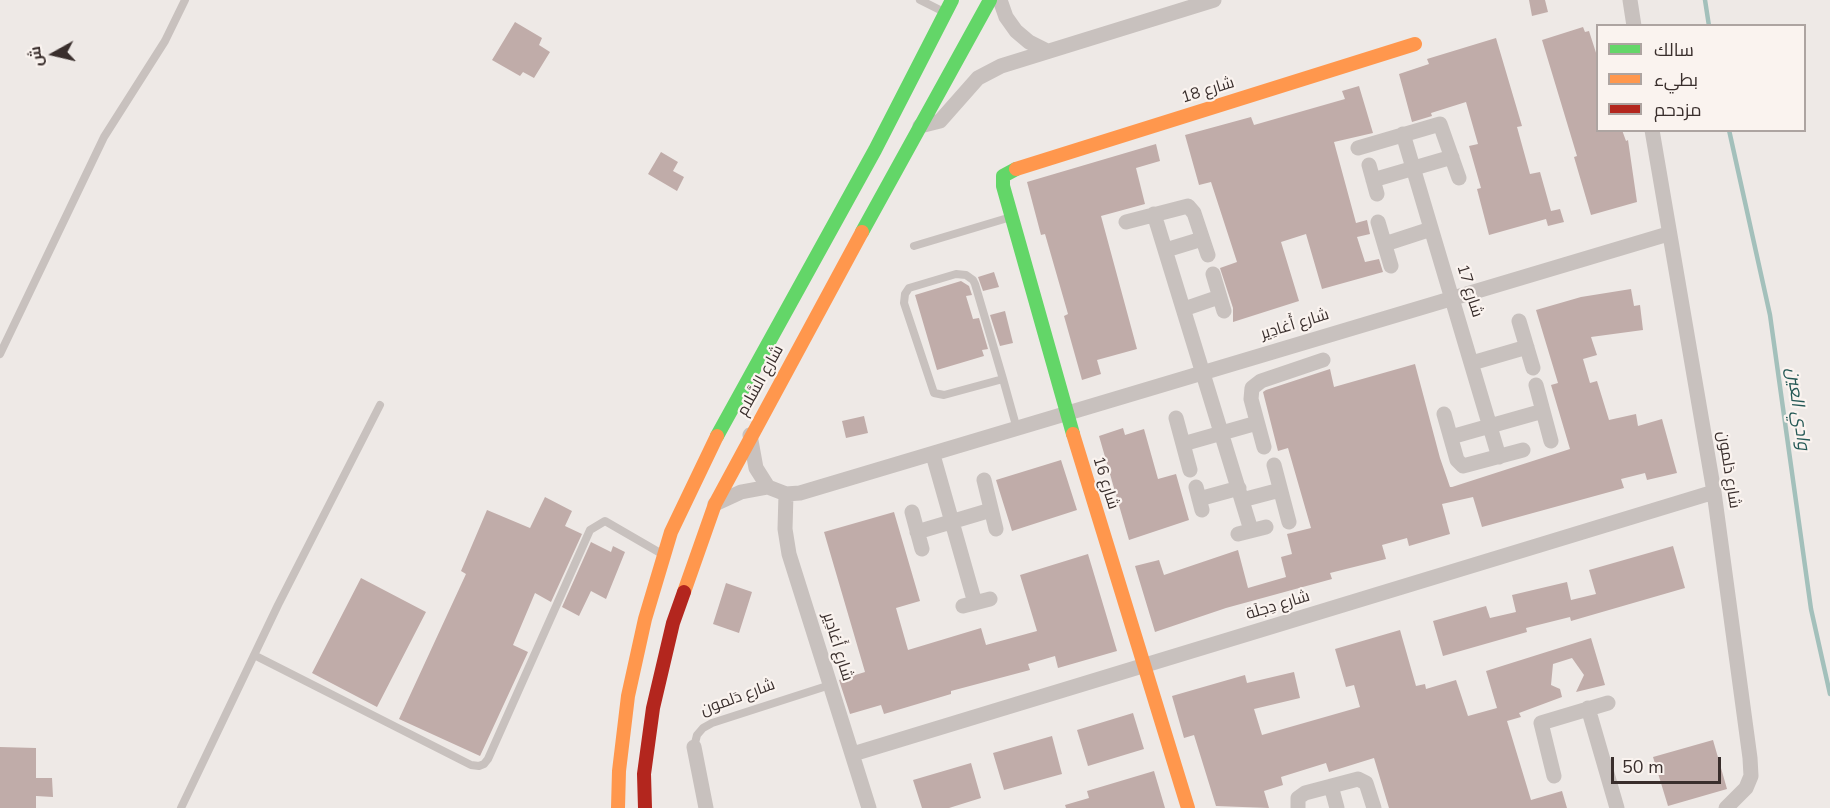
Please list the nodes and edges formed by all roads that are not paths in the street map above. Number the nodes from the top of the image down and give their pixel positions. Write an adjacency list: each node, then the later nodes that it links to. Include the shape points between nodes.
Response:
1 (185, 0): 39 (lane, via 165,41 104,136)
2 (920, 0): 8 (lane)
3 (952, 0): 8 (street, شارع السَّلام)
4 (989, 0): 8 (street, via 967,13); 12 (street, شارع السَّلام)
5 (1000, 0): 11 (street, via 1016,31)
6 (1214, 0): 11 (street)
7 (1630, 0): 9 (street)
8 (945, 13): 12 (street, via 956,30); 81 (street, شارع السَّلام, via 875,150 713,443)
9 (1634, 24)
10 (1415, 44): 19 (street, شارع 18)
11 (1045, 50): 13 (street, via 978,78 939,121)
12 (947, 77): 13 (street, شارع السَّلام)
13 (920, 126): 55 (street, شارع السَّلام)
14 (1652, 132): 27 (street, شارع دَلمون)
15 (1402, 134): 16 (street); 17 (street, via 1440,124); 18 (street, شارع 17)
16 (1358, 148)
17 (1452, 157): 18 (street); 20 (street)
18 (1413, 168): 21 (street); 26 (street, شارع 17)
19 (1011, 171): 23 (street, شارع 16, via 1002,180)
20 (1459, 178)
21 (1373, 180)
22 (1154, 214): 24 (street); 28 (street, via 1188,206); 31 (street)
23 (1012, 216): 30 (lane); 48 (street, شارع 16)
24 (1126, 222)
25 (1378, 222): 29 (street)
26 (1431, 229): 29 (street); 35 (street, شارع 17)
27 (1668, 234): 35 (street, شارع أَغادِير); 68 (street, شارع دَلمون)
28 (1202, 239): 31 (street); 32 (street)
29 (1385, 244): 33 (street)
30 (914, 246)
31 (1166, 250): 36 (street)
32 (1208, 255)
33 (1391, 266)
34 (1213, 274): 36 (street, via 1221,304)
35 (1452, 297): 41 (street, شارع 17); 43 (street, شارع أَغادِير)
36 (1184, 309): 43 (street)
37 (1519, 321): 38 (street)
38 (1527, 347): 41 (street); 42 (street)
39 (0, 354)
40 (1323, 360): 51 (street, via 1256,383 1250,393)
41 (1472, 363): 52 (street, شارع 17)
42 (1533, 368)
43 (1204, 371): 48 (street, شارع أَغادِير); 54 (street)
44 (1003, 379): 44 (lane, via 970,277 956,274 907,291 904,303 934,393 944,395); 53 (lane)
45 (1536, 385): 47 (street)
46 (380, 405): 83 (lane)
47 (1543, 411): 52 (street); 57 (street)
48 (1067, 413): 53 (street, شارع أَغادِير); 84 (street, شارع 16)
49 (1444, 414): 56 (street)
50 (1176, 418): 58 (street)
51 (1257, 423): 54 (street); 59 (street)
52 (1490, 426): 56 (street); 62 (street, شارع 17)
53 (1017, 429): 61 (street, شارع أَغادِير)
54 (1222, 432): 58 (street); 70 (street)
55 (750, 435): 66 (street, via 756,468); 72 (street, شارع السَّلام)
56 (1451, 436): 62 (street, via 1463,466)
57 (1551, 441)
58 (1183, 444): 64 (street)
59 (1264, 447)
60 (1523, 450): 62 (street)
61 (933, 455): 69 (street, شارع أَغادِير); 75 (street)
62 (1499, 457)
63 (1274, 465): 67 (street)
64 (1190, 470)
65 (984, 480): 73 (street)
66 (768, 487): 69 (street); 72 (street, via 741,492)
67 (1280, 490): 70 (street); 76 (street)
68 (1714, 492): 84 (street, شارع دِجلَة); 102 (street, شارع دَلمون, via 1751,776 1746,788)
69 (786, 494): 85 (street, شارع أَغادِير, via 786,541)
70 (1240, 494): 71 (street); 78 (street)
71 (1199, 499)
72 (715, 504): 94 (street, شارع السَّلام, via 670,635 653,708 644,774)
73 (991, 510): 75 (street); 77 (street)
74 (912, 512): 79 (street)
75 (952, 521): 79 (street); 82 (street, via 969,605)
76 (1289, 522)
77 (996, 529)
78 (1252, 530)
79 (917, 532): 80 (street)
80 (922, 549)
81 (663, 555): 83 (lane, via 604,521 590,530 488,759 478,766); 93 (street, شارع السَّلام, via 628,696)
82 (990, 599)
83 (254, 655): 92 (lane)
84 (1143, 666): 89 (street, شارع دِجلَة); 97 (street, شارع 16)
85 (830, 685): 88 (lane, شارع دَلمون, via 712,723 697,735); 89 (street, شارع أَغادِير)
86 (1608, 703): 87 (street)
87 (1588, 708): 90 (street, via 1541,723); 101 (street)
88 (694, 747): 95 (street, شارع دَلمون)
89 (853, 754): 96 (street, شارع أَغادِير)
90 (1554, 776)
91 (1331, 786): 98 (street, via 1301,795); 99 (street); 100 (street, via 1362,780)
92 (182, 808)
93 (618, 808)
94 (645, 808)
95 (706, 808)
96 (869, 808)
97 (1188, 808)
98 (1298, 808)
99 (1338, 808)
100 (1374, 808)
101 (1617, 808)
102 (1726, 808)

